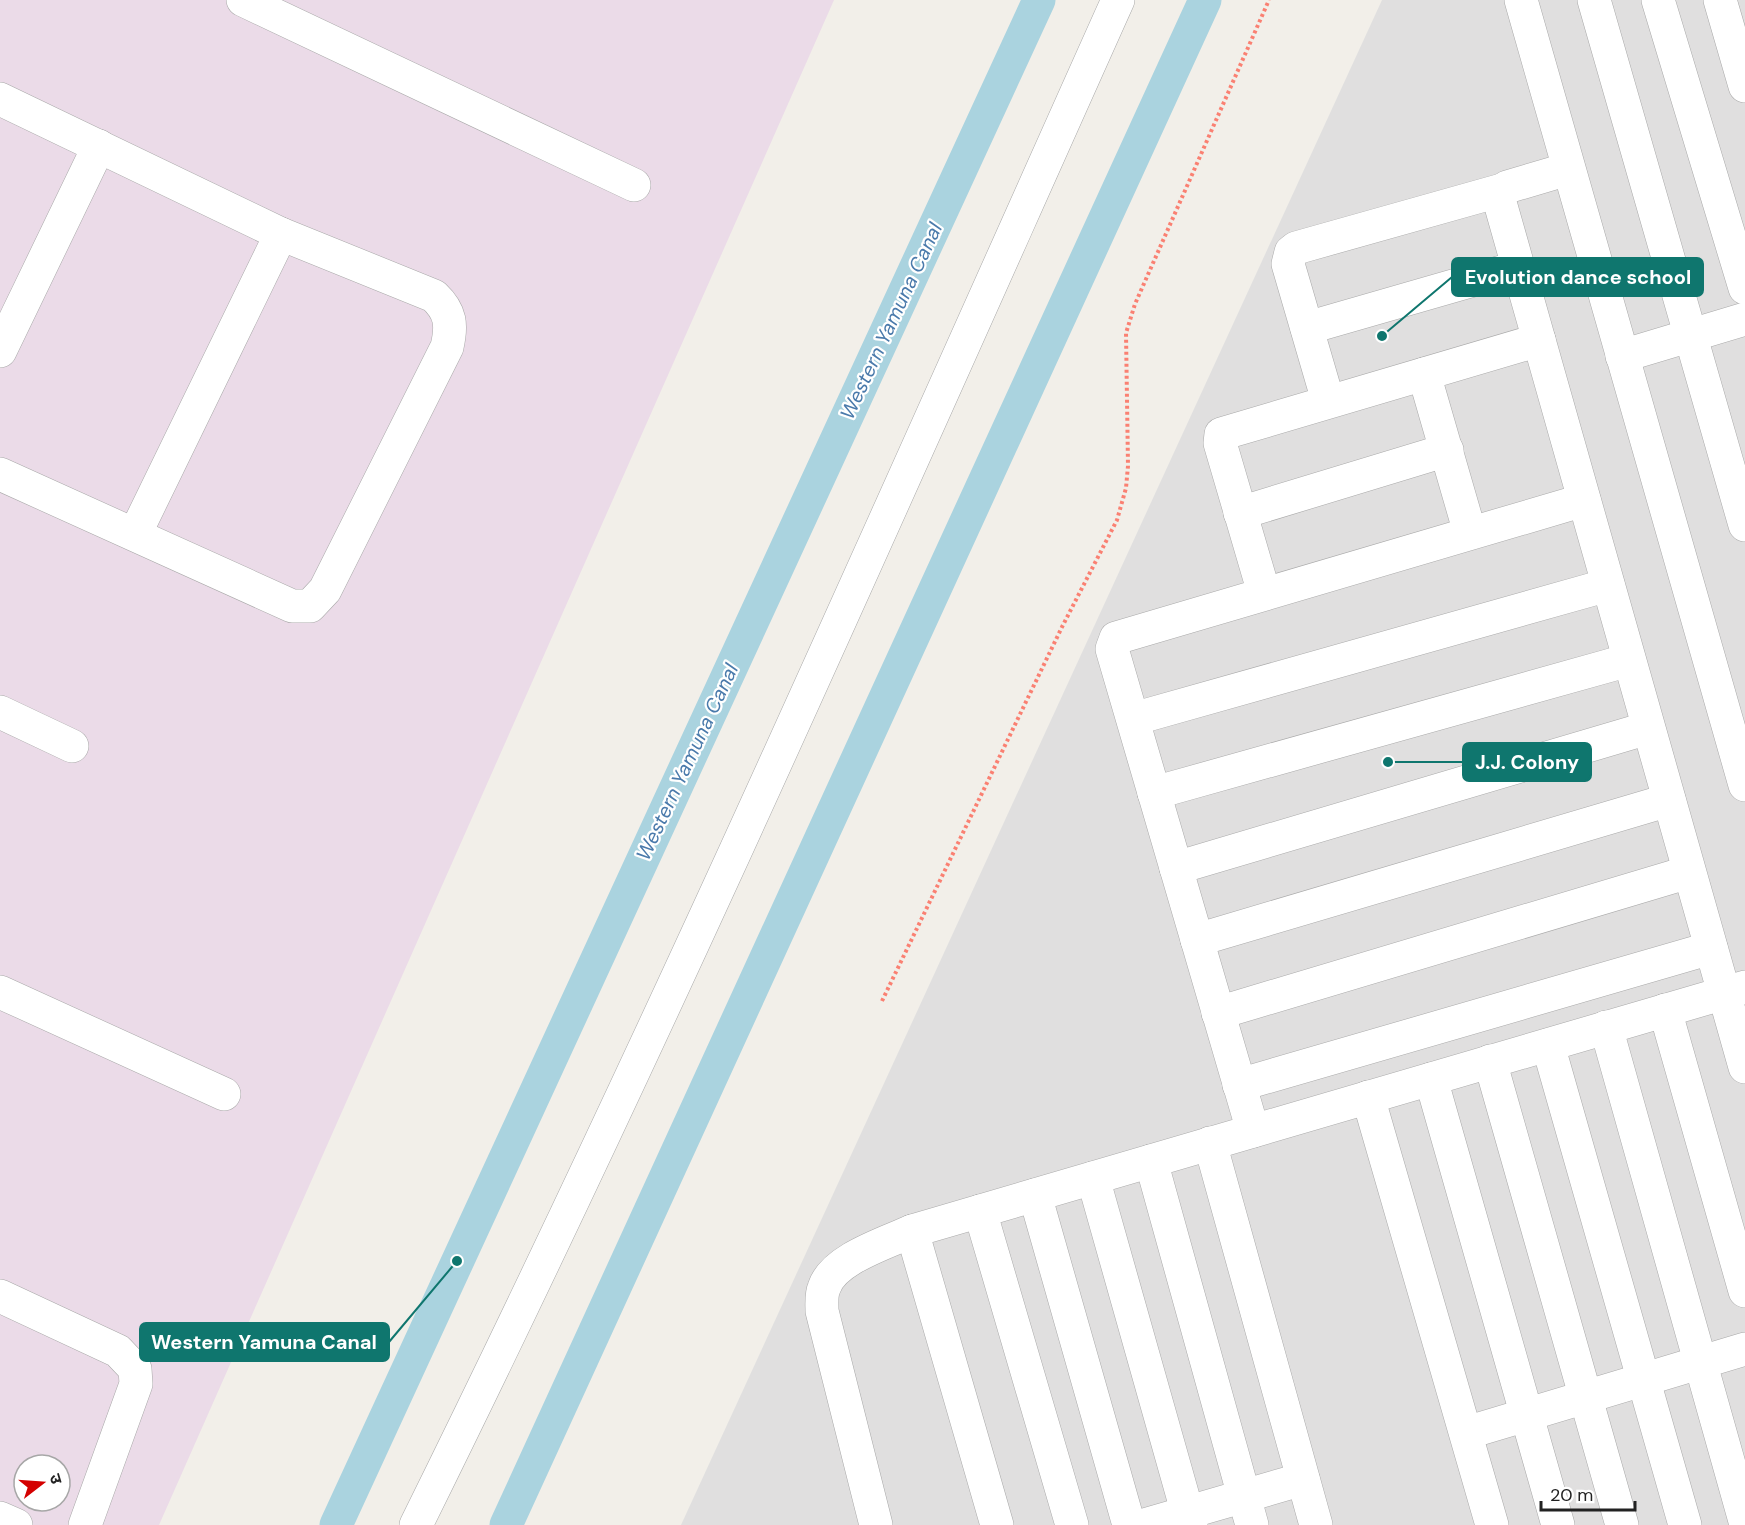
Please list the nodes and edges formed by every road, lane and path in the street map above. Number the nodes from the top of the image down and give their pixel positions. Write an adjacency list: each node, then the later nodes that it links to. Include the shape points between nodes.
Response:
1 (243, 0): 12 (street)
2 (1118, 0): 81 (street, via 857,583 559,1231)
3 (1269, 0): 48 (path, via 1135,304 1126,333 1128,466 1117,520)
4 (1521, 0): 11 (street)
5 (1594, 0): 19 (street)
6 (1658, 0): 16 (street)
7 (1720, 0): 8 (street)
8 (1745, 86)
9 (0, 99): 10 (street)
10 (99, 146): 14 (street); 21 (street)
11 (1568, 169): 13 (street); 22 (street)
12 (634, 185)
13 (1502, 189): 15 (street, via 1499,199); 18 (street, via 1296,248 1288,264)
14 (281, 234): 31 (street); 31 (street, via 434,296 450,316 447,347 325,590 310,606 292,606)
15 (1519, 267): 18 (street); 20 (street)
16 (1745, 288)
17 (1745, 319): 19 (street)
18 (1307, 328): 24 (street)
19 (1689, 336): 22 (street); 29 (street)
20 (1539, 340): 23 (street); 27 (street)
21 (0, 351)
22 (1622, 356): 39 (street)
23 (1424, 374): 24 (street); 25 (street)
24 (1328, 401): 28 (street, via 1221,434 1220,443)
25 (1447, 450): 28 (street); 30 (street)
26 (0, 474): 31 (street)
27 (1584, 500): 30 (street); 32 (street)
28 (1240, 513): 33 (street)
29 (1745, 525)
30 (1470, 533): 33 (street)
31 (135, 534)
32 (1608, 585): 34 (street); 36 (street)
33 (1264, 592): 36 (street, via 1116,638 1112,649)
34 (1629, 660): 37 (street); 40 (street)
35 (0, 712): 38 (street)
36 (1133, 719): 40 (street)
37 (1648, 728): 41 (street); 42 (street)
38 (72, 746)
39 (1745, 785)
40 (1154, 793): 42 (street)
41 (1669, 800): 43 (street); 44 (street)
42 (1176, 868): 44 (street)
43 (1689, 872): 45 (street); 50 (street)
44 (1197, 940): 50 (street)
45 (1711, 948): 46 (street); 56 (street)
46 (1734, 990): 49 (street); 54 (street)
47 (0, 992): 57 (street)
48 (882, 1001)
49 (1665, 1010): 51 (street); 66 (street)
50 (1218, 1014): 56 (street)
51 (1606, 1027): 52 (street); 69 (street)
52 (1548, 1044): 53 (street); 70 (street)
53 (1490, 1061): 55 (street); 71 (street)
54 (1745, 1067)
55 (1431, 1079): 58 (street); 72 (street)
56 (1239, 1085): 59 (street)
57 (224, 1094)
58 (1368, 1097): 59 (street); 73 (street)
59 (1253, 1131): 60 (street)
60 (1210, 1143): 61 (street); 74 (street)
61 (1151, 1161): 62 (street); 75 (street)
62 (1093, 1178): 63 (street); 77 (street)
63 (1035, 1195): 64 (street); 85 (street)
64 (980, 1211): 65 (street); 84 (street)
65 (912, 1231): 82 (street, via 850,1259 827,1281 822,1296 825,1328); 83 (street)
66 (1745, 1291)
67 (0, 1296): 80 (street, via 118,1351 135,1369 136,1384)
68 (1745, 1349): 69 (street)
69 (1701, 1362): 70 (street); 78 (street)
70 (1644, 1380): 71 (street); 91 (street)
71 (1586, 1397): 72 (street); 90 (street)
72 (1526, 1415): 73 (street); 89 (street)
73 (1466, 1433): 88 (street)
74 (1303, 1479): 75 (street); 87 (street)
75 (1248, 1510): 77 (street)
76 (0, 1518): 79 (street)
77 (1189, 1519): 86 (street)
78 (1745, 1521)
79 (16, 1525)
80 (86, 1525)
81 (416, 1525)
82 (876, 1525)
83 (997, 1525)
84 (1072, 1525)
85 (1129, 1525)
86 (1144, 1525)
87 (1316, 1525)
88 (1492, 1525)
89 (1558, 1525)
90 (1622, 1525)
91 (1685, 1525)

